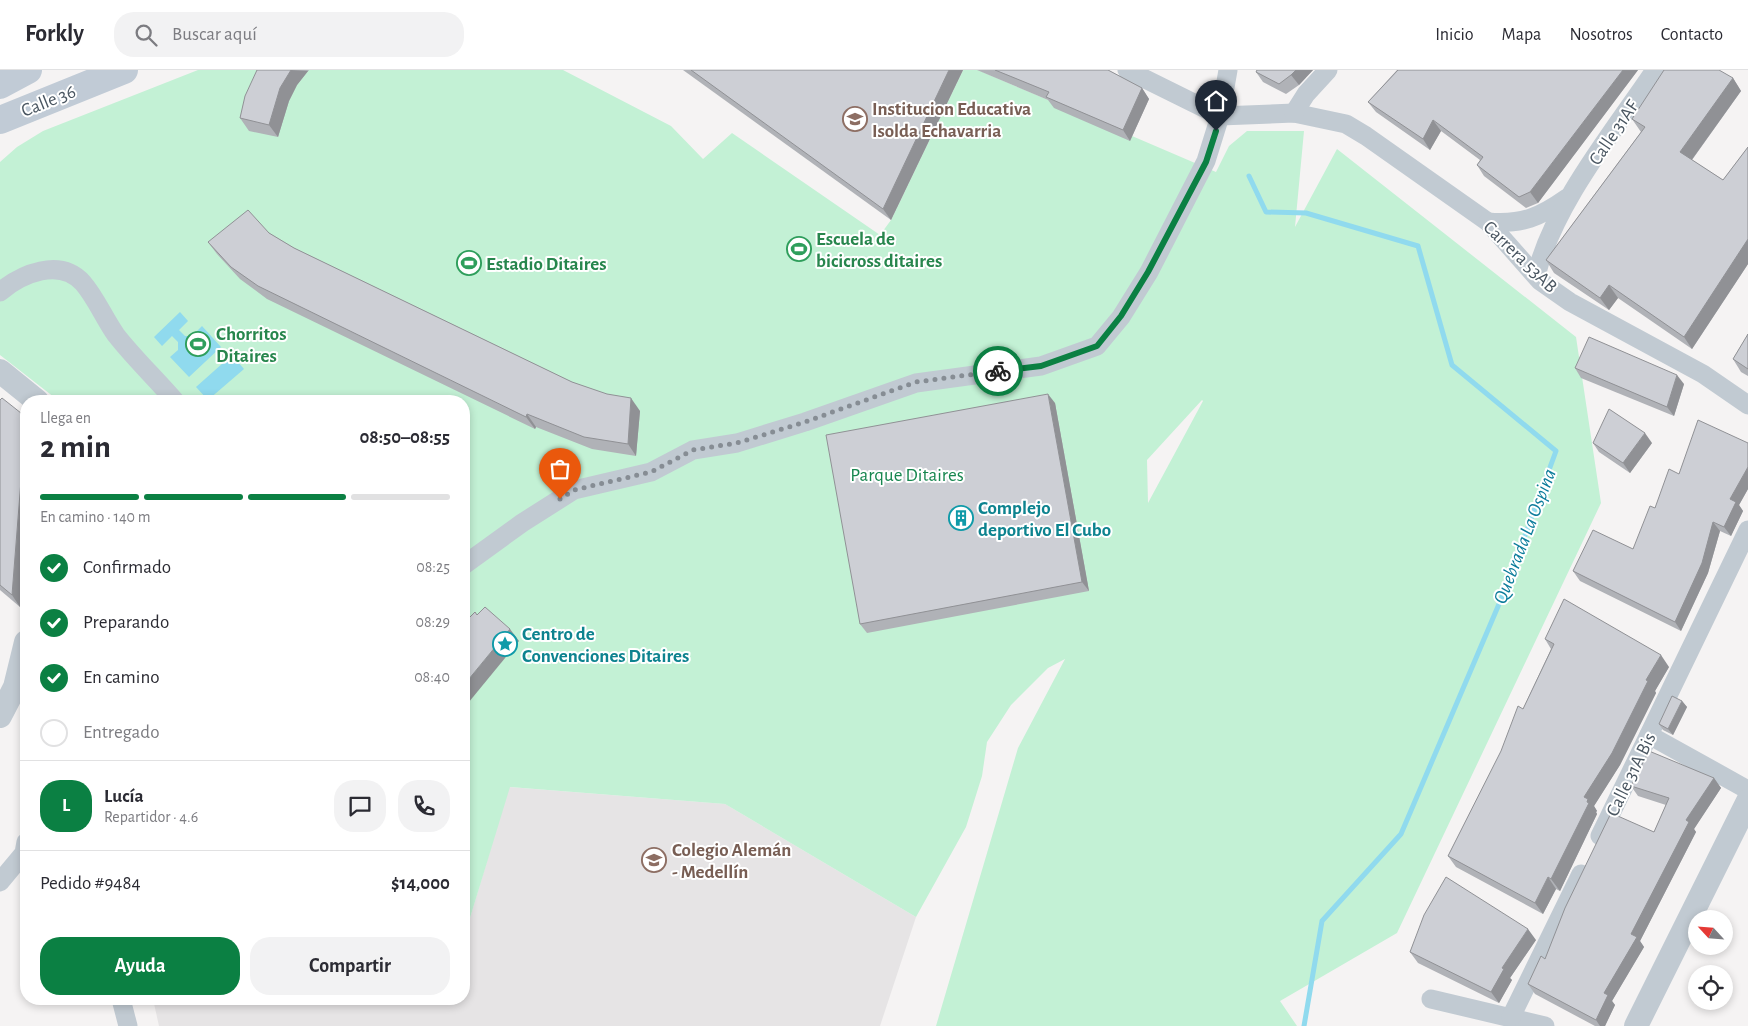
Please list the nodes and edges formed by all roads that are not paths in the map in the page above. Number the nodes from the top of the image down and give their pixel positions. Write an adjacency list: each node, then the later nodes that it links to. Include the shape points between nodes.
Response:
1 (28, 70): 7 (main road, Calle 36)
2 (124, 70): 11 (main road, Calle 36)
3 (1127, 70): 10 (street)
4 (1228, 70): 10 (street)
5 (1328, 70): 8 (street)
6 (1655, 70): 13 (street, Calle 31AF)
7 (0, 85)
8 (1308, 92): 9 (street); 12 (street)
9 (1294, 112): 10 (street, Carrera 53AB); 12 (street, Carrera 53AB)
10 (1220, 116): 22 (street, via 1206,162 1148,272 1121,316 1097,346 1041,366 916,382 737,443 693,450 651,472 574,490)
11 (0, 120)
12 (1330, 120): 14 (street, Carrera 53AB, via 1346,124 1366,136)
13 (1572, 194): 14 (street, Calle 31AF, via 1548,211 1524,222); 15 (street, Calle 31AF, via 1551,231)
14 (1488, 222): 15 (street, Carrera 53AB)
15 (1536, 276): 20 (street, Carrera 53AB, via 1570,302 1703,374)
16 (0, 292): 19 (street, via 28,273 52,270 67,273 82,282 117,335)
17 (3, 378): 18 (street)
18 (28, 395)
19 (170, 395)
20 (1748, 404)
21 (1748, 530): 25 (street, Calle 31A Bis)
22 (470, 561)
23 (20, 670): 24 (street)
24 (0, 716)
25 (1650, 735): 26 (street); 33 (street, Calle 31A Bis)
26 (1748, 790)
27 (1748, 800): 28 (street)
28 (1742, 824): 36 (street)
29 (20, 858): 30 (street)
30 (0, 882)
31 (1431, 999): 33 (street)
32 (123, 1005): 34 (street)
33 (1511, 1017): 35 (street)
34 (128, 1026)
35 (1545, 1026)
36 (1636, 1026)

